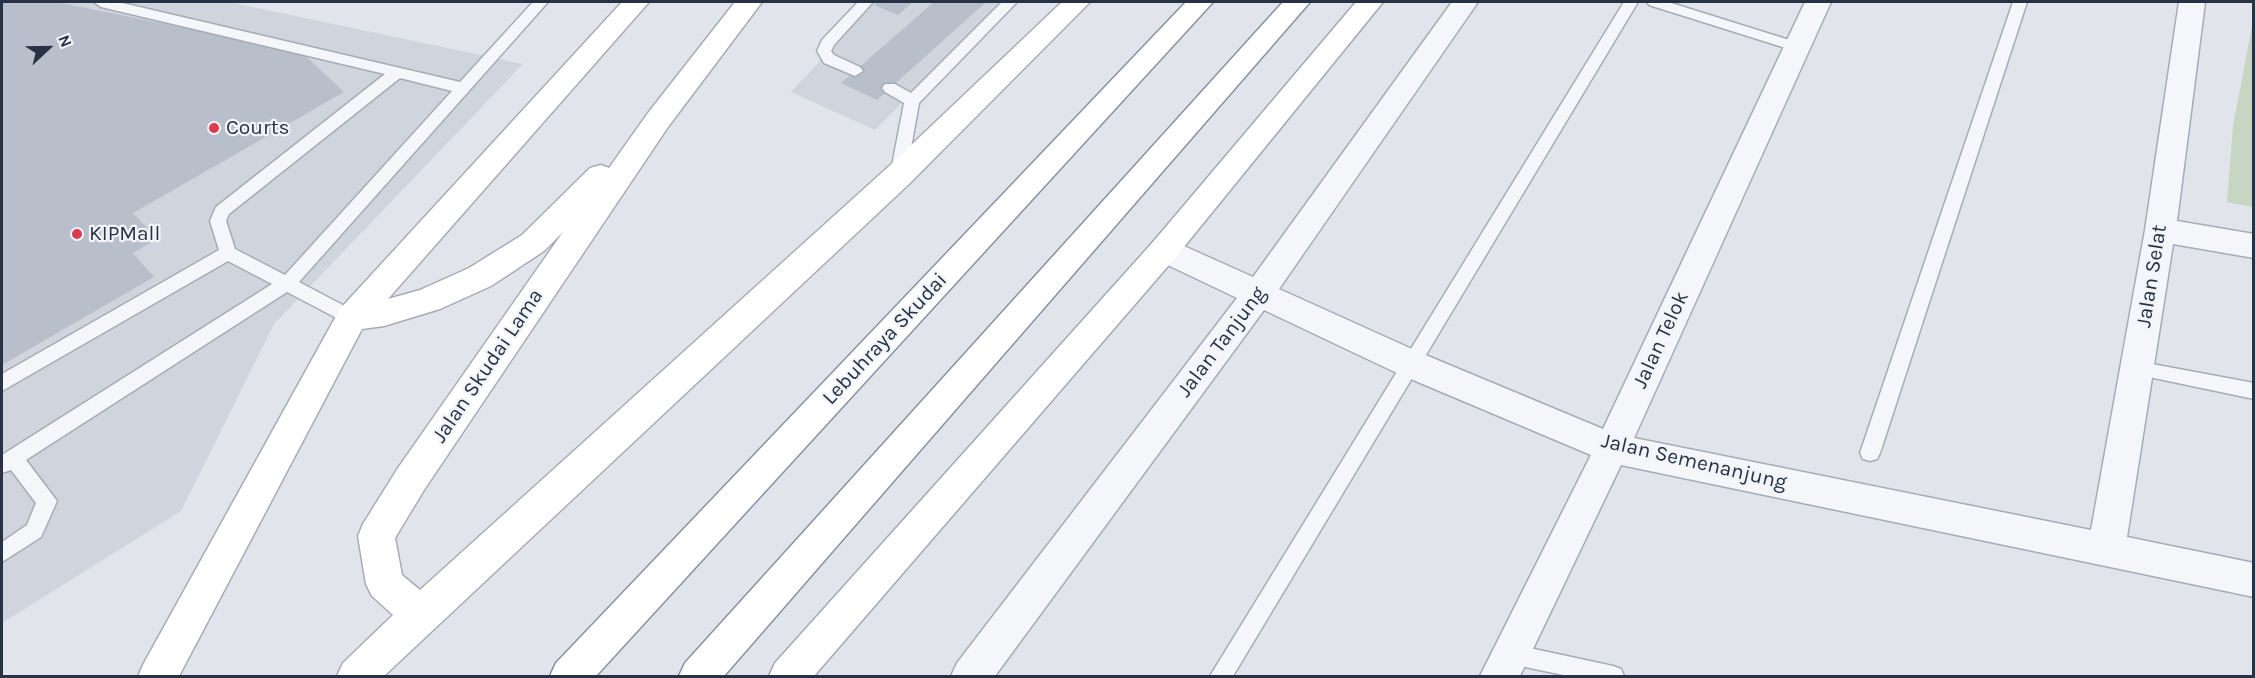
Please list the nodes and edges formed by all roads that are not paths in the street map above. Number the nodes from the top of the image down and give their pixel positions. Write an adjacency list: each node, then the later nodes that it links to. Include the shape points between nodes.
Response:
1 (101, 2): 19 (lane)
2 (541, 2): 20 (lane)
3 (636, 2): 31 (main road)
4 (749, 2): 23 (main road, Jalan Skudai Lama)
5 (866, 2): 18 (lane, via 824,51 829,59)
6 (1010, 2): 22 (lane)
7 (1077, 2): 24 (main road)
8 (1200, 2): 46 (main road, Lebuhraya Skudai)
9 (1297, 2): 47 (main road)
10 (1370, 2): 27 (main road)
11 (1465, 2): 30 (street, Jalan Tanjung)
12 (1631, 2): 32 (lane)
13 (1654, 2): 17 (lane)
14 (1818, 2): 17 (street, Jalan Telok)
15 (2020, 2): 37 (lane)
16 (2192, 2): 25 (street, Jalan Selat)
17 (1797, 47): 36 (street, Jalan Telok)
18 (855, 71)
19 (398, 72): 20 (lane); 28 (lane, via 222,211 218,221)
20 (463, 88): 29 (lane)
21 (890, 88): 22 (lane)
22 (912, 101): 24 (lane)
23 (658, 120): 31 (main road, Jalan Skudai Lama, via 533,243 480,277 429,300); 42 (main road, Jalan Skudai Lama, via 411,479 376,536 385,584)
24 (898, 176): 42 (main road)
25 (2160, 230): 26 (street); 33 (street, Jalan Selat)
26 (2253, 246)
27 (1164, 250): 30 (street, Jalan Semenanjung); 48 (main road)
28 (228, 253): 29 (lane); 34 (lane)
29 (288, 283): 31 (lane); 38 (lane)
30 (1258, 294): 32 (street, Jalan Semenanjung); 49 (street, Jalan Tanjung)
31 (352, 318): 44 (main road)
32 (1410, 364): 36 (street, Jalan Semenanjung); 50 (lane)
33 (2136, 368): 35 (lane); 39 (street, Jalan Selat)
34 (2, 383)
35 (2253, 391)
36 (1612, 448): 39 (street, Jalan Semenanjung); 43 (street, Jalan Telok)
37 (1870, 453)
38 (7, 461): 40 (lane, via 47,501 34,531)
39 (2106, 550): 41 (street, Jalan Semenanjung)
40 (2, 553)
41 (2253, 580)
42 (420, 615): 45 (main road)
43 (1505, 665): 51 (lane)
44 (158, 676)
45 (357, 676)
46 (570, 676)
47 (699, 676)
48 (789, 676)
49 (971, 676)
50 (1221, 676)
51 (1613, 676)

